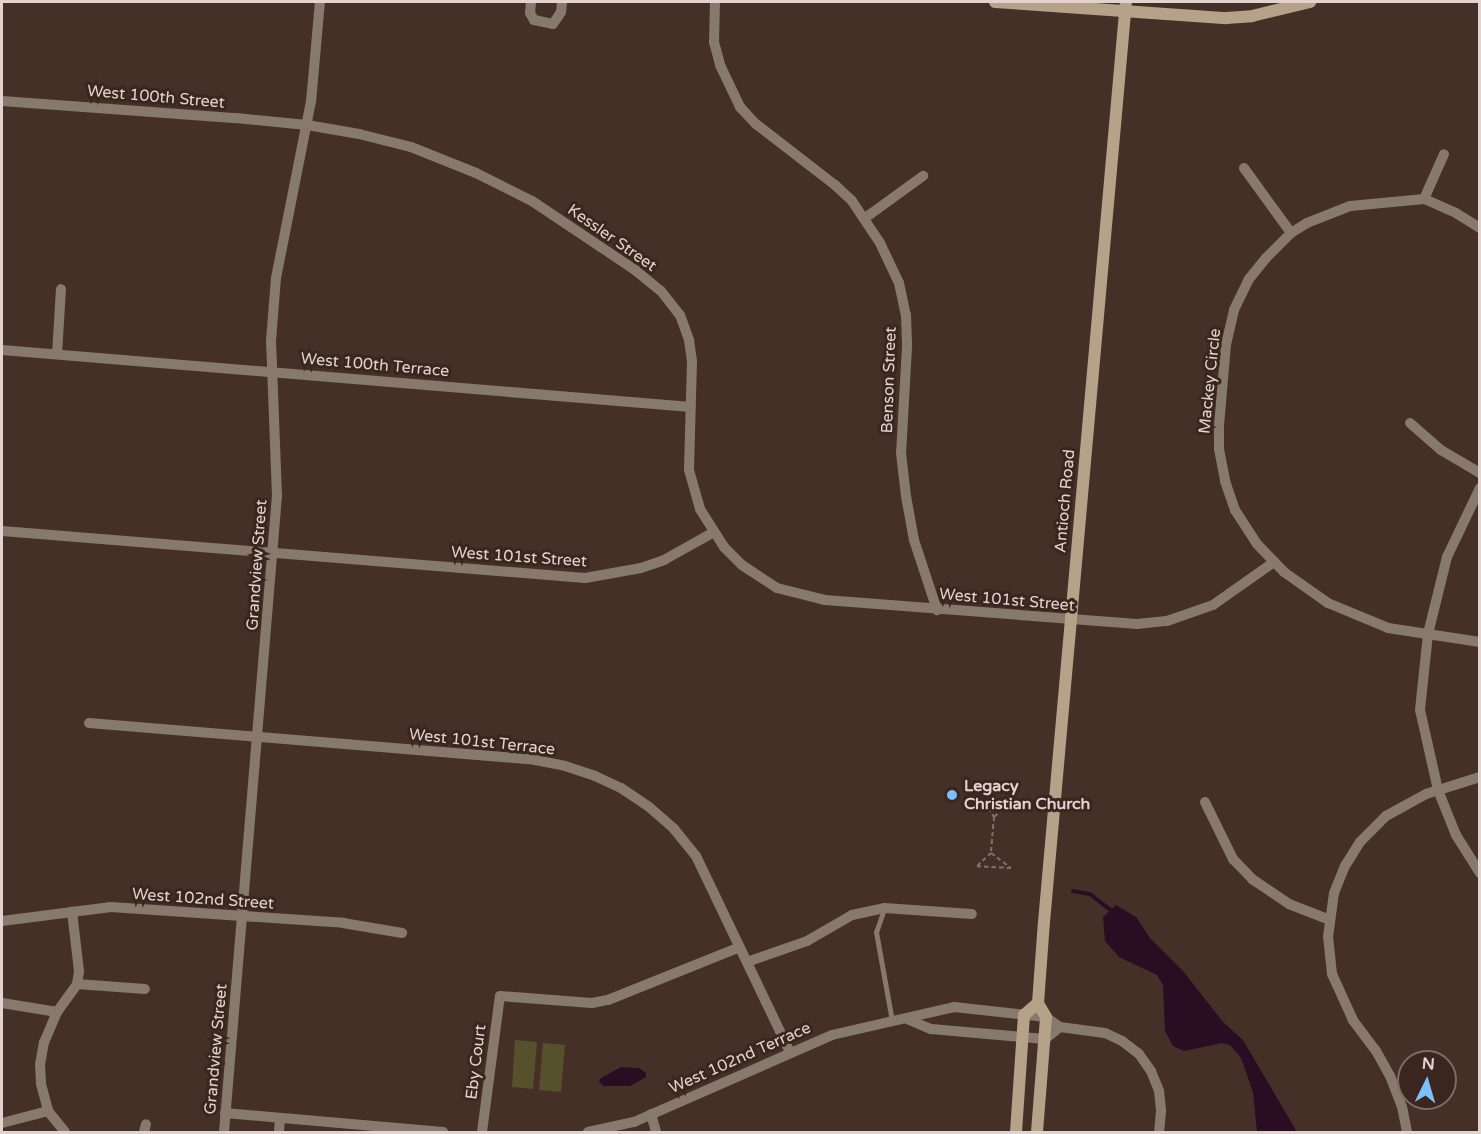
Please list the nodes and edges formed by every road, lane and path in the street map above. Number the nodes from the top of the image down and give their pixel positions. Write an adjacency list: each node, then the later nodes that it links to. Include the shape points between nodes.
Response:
1 (320, 2): 10 (street, Grandview Street)
2 (531, 2): 3 (street, via 534,21 553,24)
3 (562, 2)
4 (715, 2): 15 (street, Benson Street, via 714,42 740,107 835,185)
5 (995, 2): 8 (main road)
6 (1310, 2): 7 (main road)
7 (1283, 5): 8 (main road, via 1252,16 1226,18)
8 (1125, 7): 31 (main road, Antioch Road)
9 (2, 100): 10 (street, West 100th Street)
10 (307, 125): 21 (street, Grandview Street, via 276,278); 22 (street, Kessler Street, via 411,147 476,173 532,201 635,270 661,291 680,315 693,361)
11 (1444, 154): 14 (street)
12 (1244, 168): 17 (street)
13 (923, 176): 15 (street)
14 (1424, 199): 16 (street, Mackey Circle); 17 (street, Mackey Circle, via 1350,206)
15 (865, 218): 30 (street, Benson Street, via 898,283 906,315 901,453 914,540)
16 (1479, 228)
17 (1291, 233): 29 (street, Mackey Circle, via 1249,279 1234,310 1226,344 1219,426 1225,481 1235,510)
18 (61, 288): 20 (street)
19 (2, 350): 20 (street, West 100th Terrace)
20 (57, 354): 21 (street, West 100th Terrace)
21 (273, 372): 22 (street, West 100th Terrace); 28 (street, Grandview Street, via 277,484)
22 (691, 407): 27 (street, Kessler Street, via 689,470 700,509)
23 (1410, 423): 24 (street, via 1441,450)
24 (1479, 473)
25 (1479, 488): 32 (street, via 1447,557)
26 (2, 531): 28 (street, West 101st Street)
27 (714, 532): 28 (street, West 101st Street, via 649,566 585,578); 30 (street, West 101st Street, via 742,565 787,591 825,600)
28 (273, 553): 35 (street, Grandview Street)
29 (1274, 562): 31 (street, West 101st Street, via 1240,588 1193,613 1167,621); 32 (street, Mackey Circle, via 1304,587 1355,616 1388,628)
30 (937, 610): 31 (street, West 101st Street)
31 (1071, 621): 56 (main road, Antioch Road)
32 (1428, 634): 33 (street, Mackey Circle); 37 (street, via 1420,710)
33 (1479, 642)
34 (89, 723): 35 (street, West 101st Terrace)
35 (258, 737): 47 (street, Grandview Street); 51 (street, West 101st Terrace, via 530,759 595,776 641,801 674,829 696,856)
36 (1479, 777): 37 (street)
37 (1438, 790): 43 (street, via 1456,835); 48 (street, via 1406,803 1364,838 1345,866 1334,893)
38 (1205, 802): 48 (street, via 1233,859 1252,879 1289,904)
39 (972, 806): 41 (path, via 988,808)
40 (1029, 810): 41 (path, via 1004,808)
41 (994, 817): 42 (path)
42 (991, 853): 42 (path, via 977,866 1011,868 998,858)
43 (1479, 873)
44 (884, 908): 46 (street); 52 (street, via 852,915 807,941); 61 (lane, via 876,932)
45 (72, 910): 47 (street, West 102nd Street, via 111,907); 49 (street, West 102nd Street); 53 (street)
46 (972, 914)
47 (242, 916): 50 (street, West 102nd Street, via 343,923); 67 (street, Grandview Street)
48 (1330, 920): 81 (street, via 1328,937 1336,986 1390,1076)
49 (2, 921)
50 (402, 933)
51 (740, 947): 52 (street, West 101st Terrace); 75 (street, Eby Court, via 608,1000 592,1003 500,996)
52 (747, 962): 65 (street, West 101st Terrace)
53 (77, 984): 54 (street); 57 (street)
54 (145, 989)
55 (2, 1003): 57 (street)
56 (1038, 1003): 58 (main road); 59 (main road)
57 (57, 1012): 66 (street, via 49,1026 40,1064)
58 (1024, 1015): 59 (street, West 102nd Terrace); 60 (street, West 102nd Terrace, via 954,1007); 63 (main road)
59 (1046, 1017): 62 (street); 64 (main road)
60 (907, 1020): 61 (street, West 102nd Terrace); 63 (street, West 102nd Terrace, via 931,1029)
61 (892, 1022): 65 (street, West 102nd Terrace, via 832,1035)
62 (1060, 1027): 64 (street); 80 (street, via 1105,1033 1138,1054 1159,1091)
63 (1023, 1038): 64 (street, West 102nd Terrace); 78 (main road)
64 (1045, 1040): 79 (main road)
65 (790, 1052): 68 (street, West 102nd Terrace)
66 (48, 1111): 70 (street); 71 (street)
67 (225, 1113): 69 (street); 72 (street, Grandview Street)
68 (651, 1114): 76 (street, West 102nd Terrace, via 634,1122); 77 (street)
69 (280, 1119): 73 (street); 74 (street)
70 (2, 1123)
71 (65, 1132)
72 (224, 1132)
73 (279, 1132)
74 (443, 1132)
75 (482, 1132)
76 (588, 1132)
77 (656, 1132)
78 (1016, 1132)
79 (1037, 1132)
80 (1159, 1132)
81 (1407, 1132)

